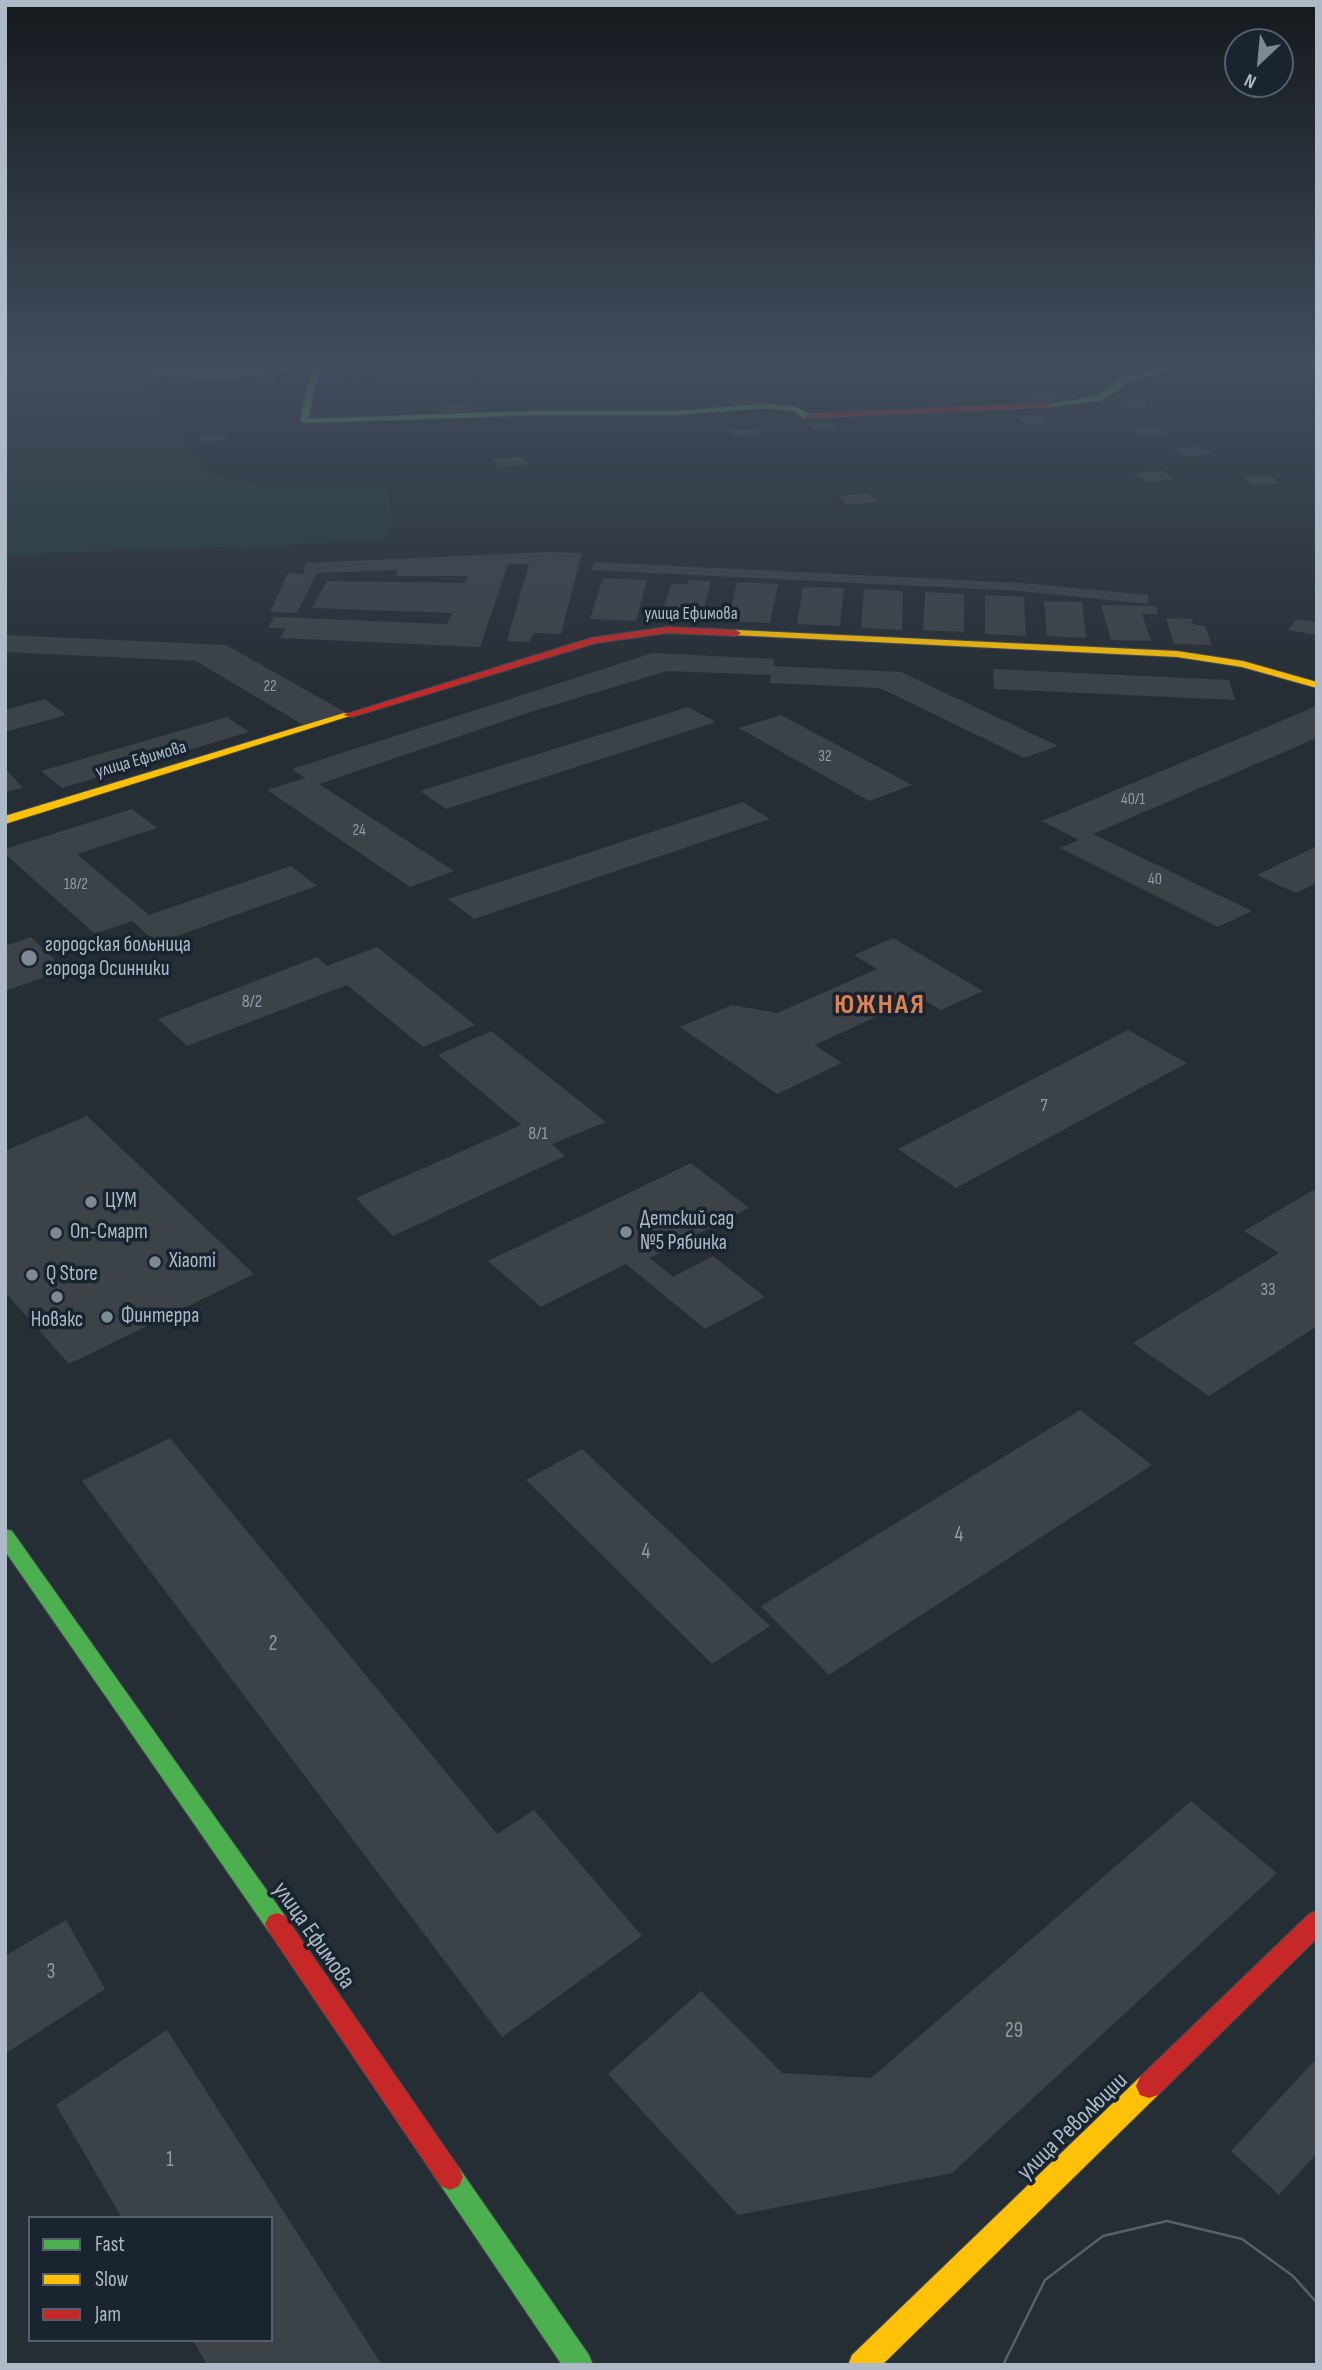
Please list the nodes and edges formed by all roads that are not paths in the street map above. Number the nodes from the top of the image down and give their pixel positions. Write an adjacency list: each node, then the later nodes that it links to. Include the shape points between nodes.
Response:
1 (1317, 685): 2 (street, улица Ефимова, via 1243,664 1177,654 667,630 631,633 595,640)
2 (5, 820)
3 (5, 1536): 5 (street, улица Ефимова)
4 (1317, 1922): 6 (street, улица Революции)
5 (579, 2365)
6 (862, 2365)

